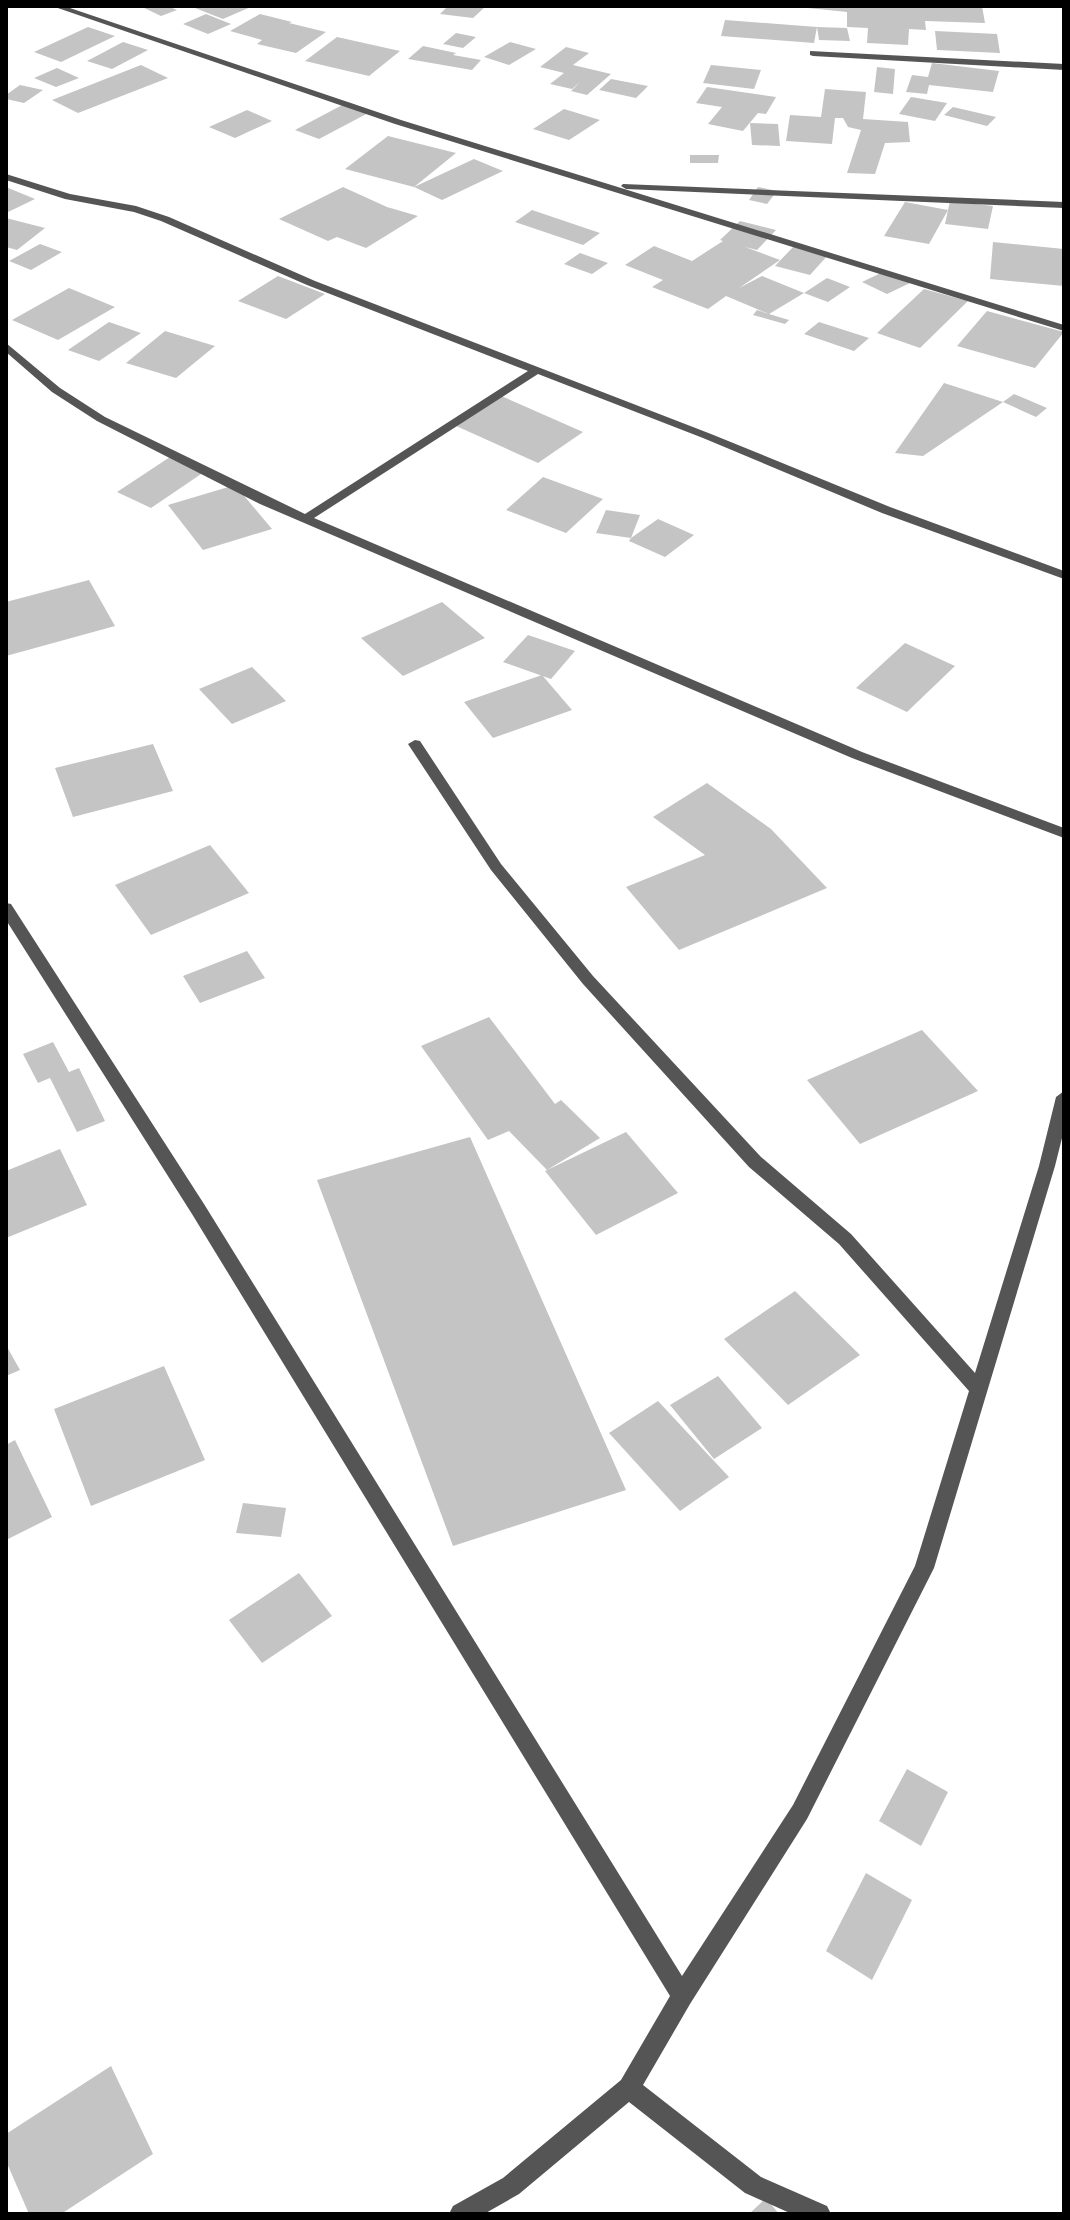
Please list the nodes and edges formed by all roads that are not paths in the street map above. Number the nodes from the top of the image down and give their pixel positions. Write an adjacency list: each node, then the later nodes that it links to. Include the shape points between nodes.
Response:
1 (56, 6): 5 (street)
2 (813, 53): 3 (street)
3 (1064, 67)
4 (6, 177): 9 (street, via 165,219 311,283)
5 (600, 184): 6 (street); 7 (street)
6 (1064, 205)
7 (1064, 328)
8 (6, 346): 10 (street, via 56,390 101,419 264,501)
9 (537, 370): 10 (street); 11 (street)
10 (308, 517): 13 (street, via 830,743)
11 (1064, 575)
12 (415, 744): 16 (street, via 496,867 588,980 755,1162 845,1239)
13 (1064, 833)
14 (6, 908): 17 (street, via 215,1236)
15 (1064, 1097): 16 (street)
16 (979, 1390): 17 (street, via 924,1568 800,1812)
17 (682, 1996): 18 (street)
18 (629, 2088): 19 (street, via 511,2186); 20 (street, via 753,2185)
19 (461, 2214)
20 (819, 2214)

